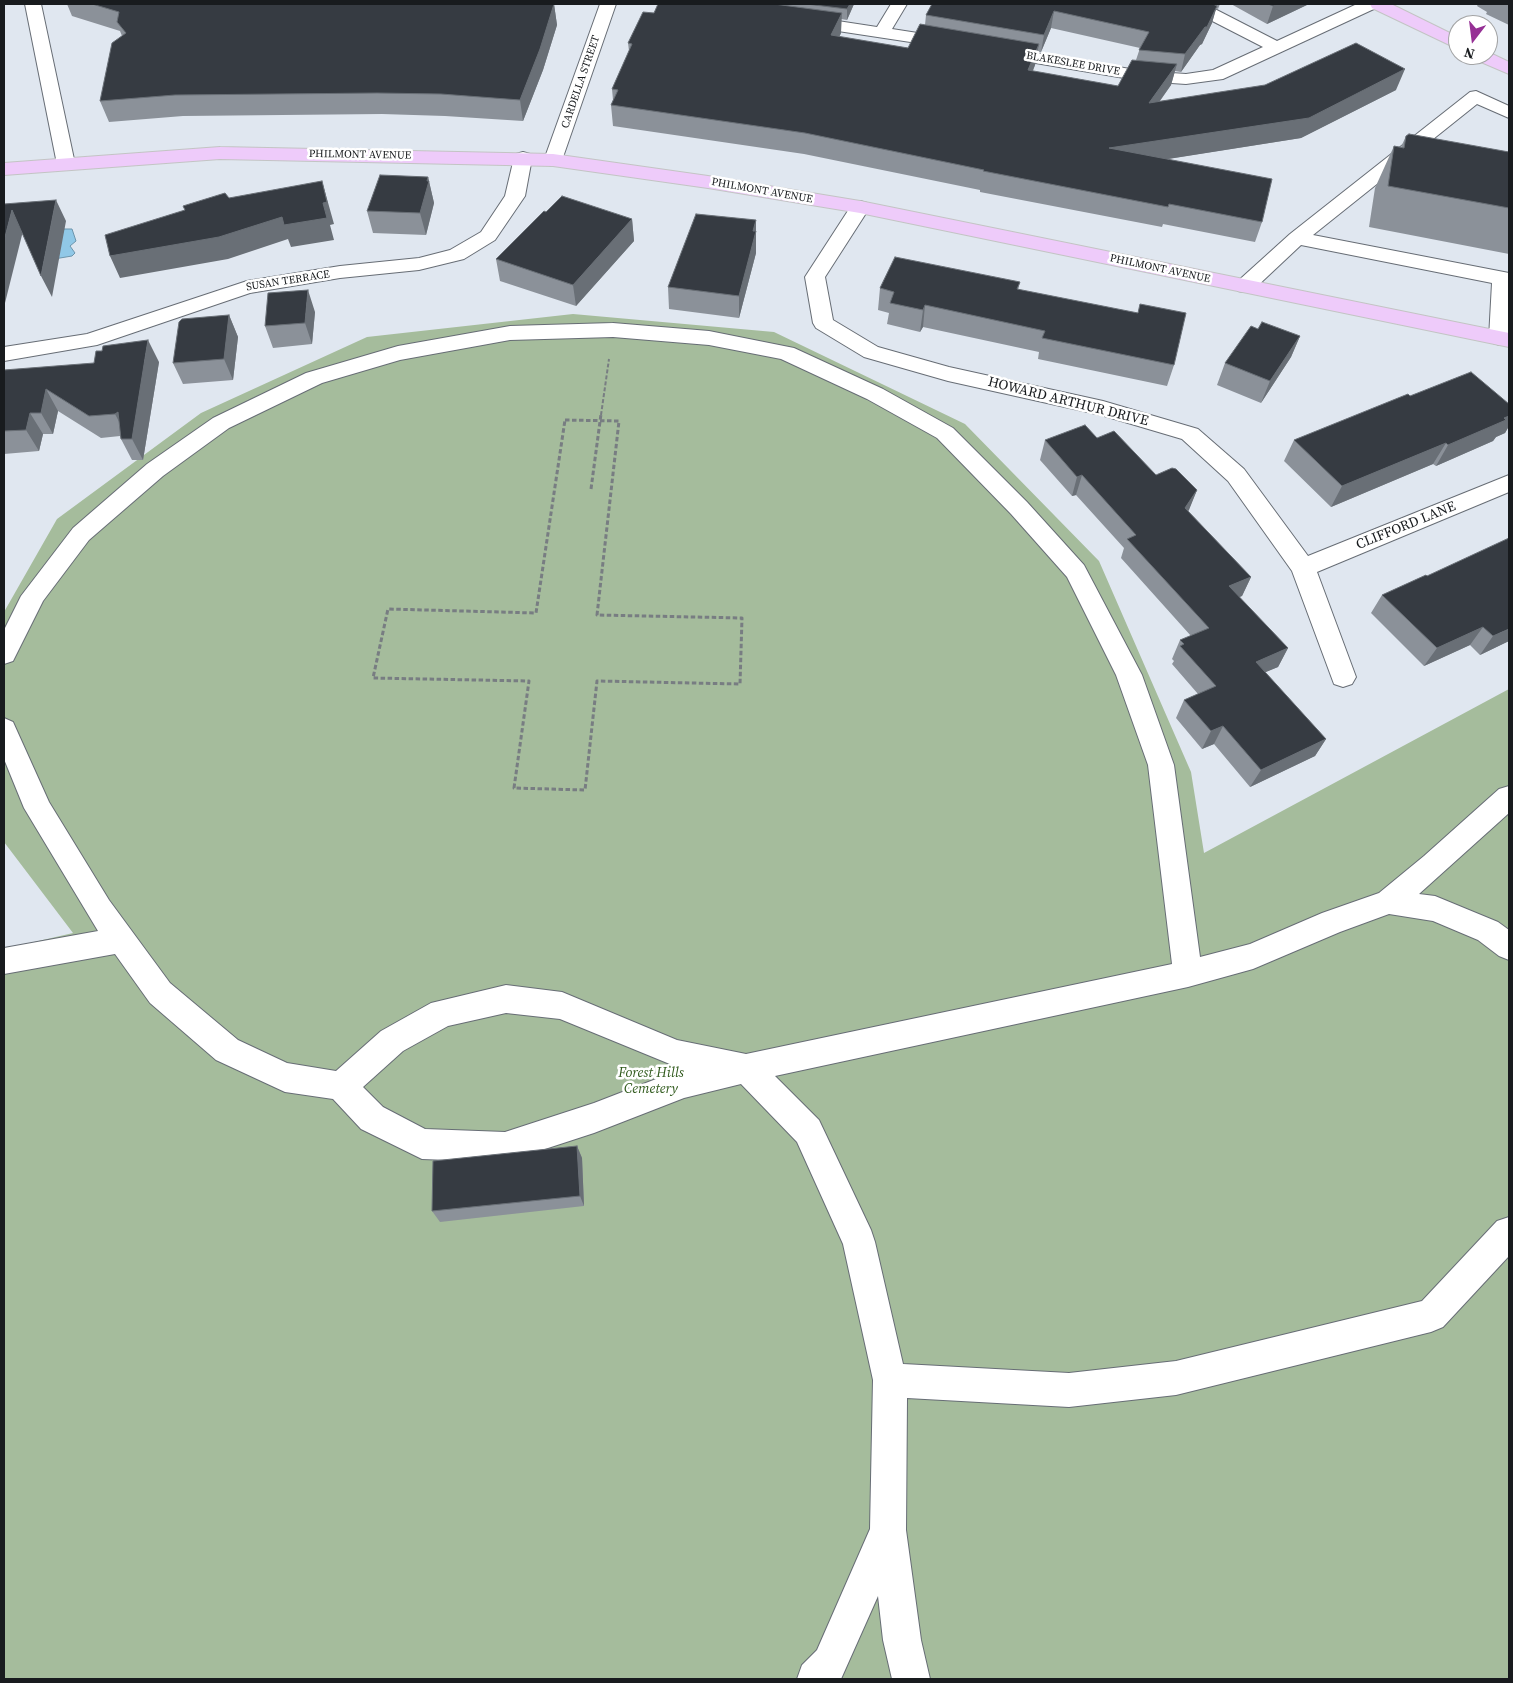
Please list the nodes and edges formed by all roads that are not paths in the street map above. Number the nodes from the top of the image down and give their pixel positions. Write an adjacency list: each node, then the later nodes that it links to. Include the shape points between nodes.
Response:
1 (33, 4): 18 (street)
2 (608, 4): 16 (street, CARDELLA STREET)
3 (899, 4): 8 (street)
4 (1192, 4): 11 (street)
5 (1370, 4): 11 (street, BLAKESLEE DRIVE)
6 (1378, 4): 9 (main road)
7 (787, 19): 8 (street)
8 (882, 32): 10 (street)
9 (1448, 39)
10 (968, 46)
11 (1276, 47): 12 (street, BLAKESLEE DRIVE, via 1217,75 1186,78 1142,76)
12 (988, 50)
13 (1509, 113): 14 (street, via 1476,96)
14 (1399, 157): 17 (street); 21 (street)
15 (523, 158): 16 (main road, PHILMONT AVENUE); 18 (main road, PHILMONT AVENUE, via 220,153); 25 (street, SUSAN TERRACE, via 515,196 488,236 457,255 419,264 340,272 247,287 90,340)
16 (553, 160): 20 (main road, PHILMONT AVENUE)
17 (1427, 162)
18 (66, 164): 19 (main road, PHILMONT AVENUE)
19 (4, 169)
20 (860, 207): 23 (main road, PHILMONT AVENUE); 27 (street, HOWARD ARTHUR DRIVE, via 815,277 822,323 871,352 948,374 1103,408 1190,434 1236,475)
21 (1297, 238): 22 (street); 23 (street)
22 (1506, 279): 24 (street)
23 (1245, 286): 24 (main road, PHILMONT AVENUE)
24 (1504, 339)
25 (4, 354)
26 (1509, 483): 27 (street, CLIFFORD LANE)
27 (1303, 568): 29 (street, HOWARD ARTHUR DRIVE)
28 (4, 654): 36 (street, via 33,596 81,534 155,470 220,423 314,378 398,353 510,333 613,330 710,338 786,353 875,394 945,434 1020,508 1076,571 1129,674 1161,766)
29 (1343, 677)
30 (4, 729): 33 (street, via 38,808)
31 (1509, 797): 32 (street)
32 (1390, 902): 34 (street, via 1435,909 1488,931); 36 (street, via 1332,922 1253,956)
33 (121, 940): 35 (street); 38 (street, via 160,993 227,1050 285,1077)
34 (1509, 947)
35 (4, 960)
36 (1188, 974): 37 (street)
37 (746, 1068): 38 (street, via 684,1083 594,1118 505,1147 422,1144 372,1118); 38 (street, via 676,1054 562,1006 506,999 442,1014 392,1042); 40 (street, via 808,1131 859,1242)
38 (341, 1086)
39 (1509, 1233): 40 (street, via 1431,1315 1186,1376 1070,1390)
40 (890, 1380): 41 (street)
41 (888, 1530): 42 (street, via 830,1663); 43 (street, via 902,1640)
42 (816, 1679)
43 (911, 1679)

